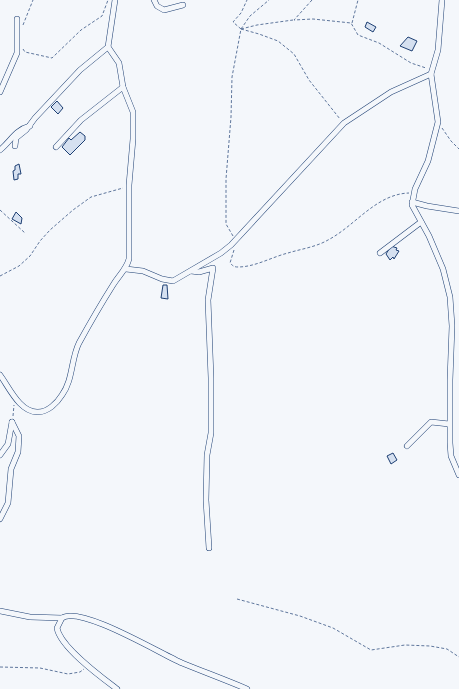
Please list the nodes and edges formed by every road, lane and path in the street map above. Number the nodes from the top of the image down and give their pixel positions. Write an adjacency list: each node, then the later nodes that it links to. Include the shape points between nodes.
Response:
1 (33, 0): 14 (path, via 22,26)
2 (108, 0): 16 (path, via 102,16 81,30 52,58 25,52)
3 (115, 0): 17 (street)
4 (154, 0): 10 (street, via 157,6 164,10)
5 (247, 0): 15 (path, via 233,22)
6 (269, 0): 15 (path, via 250,16)
7 (312, 0): 12 (path)
8 (358, 0): 13 (path)
9 (442, 0): 18 (street, via 438,50)
10 (183, 5)
11 (17, 19): 14 (street)
12 (294, 20): 13 (path); 15 (path)
13 (351, 23): 18 (path, via 358,35 379,43 418,67)
14 (16, 28): 16 (street)
15 (241, 29): 23 (path, via 278,41 294,54 309,80); 36 (path, via 233,72 226,179 226,224)
16 (16, 40): 21 (street, via 17,53)
17 (108, 47): 20 (street, via 119,62); 24 (street, via 80,70)
18 (432, 67): 19 (street)
19 (431, 74): 22 (street); 23 (street, via 391,92)
20 (123, 87): 26 (street, via 81,120); 29 (street, via 133,112)
21 (0, 92)
22 (438, 122): 27 (path); 30 (street, via 428,161)
23 (344, 123): 36 (street)
24 (30, 126): 25 (street, via 14,140); 28 (street, via 21,128)
25 (14, 146)
26 (56, 147)
27 (459, 149)
28 (0, 150)
29 (129, 185): 38 (street, via 129,259); 40 (path, via 91,197 50,230 19,266)
30 (414, 193): 31 (street); 36 (path, via 404,193 387,199 327,241 247,266 237,267 230,263)
31 (412, 202): 33 (street); 34 (street, via 412,207)
32 (0, 210): 35 (path)
33 (459, 211)
34 (421, 222): 37 (street); 44 (street, via 443,269 450,298 452,326)
35 (25, 233)
36 (236, 240): 39 (street, via 221,253)
37 (380, 253)
38 (126, 269): 39 (street, via 143,271 170,281); 42 (street, via 114,283 78,345 68,384 57,402 50,408 37,412 25,408)
39 (191, 271): 49 (street, via 199,272 213,268 208,300 211,433 207,455 206,500)
40 (0, 276)
41 (0, 375): 42 (street)
42 (14, 396): 43 (path)
43 (12, 422): 46 (street, via 8,444); 48 (street, via 19,436 11,469 10,495)
44 (449, 424): 45 (street, via 430,422); 47 (street, via 451,456)
45 (407, 446)
46 (0, 455)
47 (459, 475)
48 (0, 519)
49 (209, 548)
50 (237, 599): 53 (path, via 333,628 371,650 405,645 430,646 447,649)
51 (0, 611): 52 (street, via 30,617)
52 (62, 618): 54 (street, via 57,628 60,638); 57 (street, via 71,614 110,627 181,662)
53 (459, 657)
54 (88, 666): 55 (path, via 80,672 68,674 40,668); 56 (street)
55 (0, 667)
56 (117, 689)
57 (247, 689)

